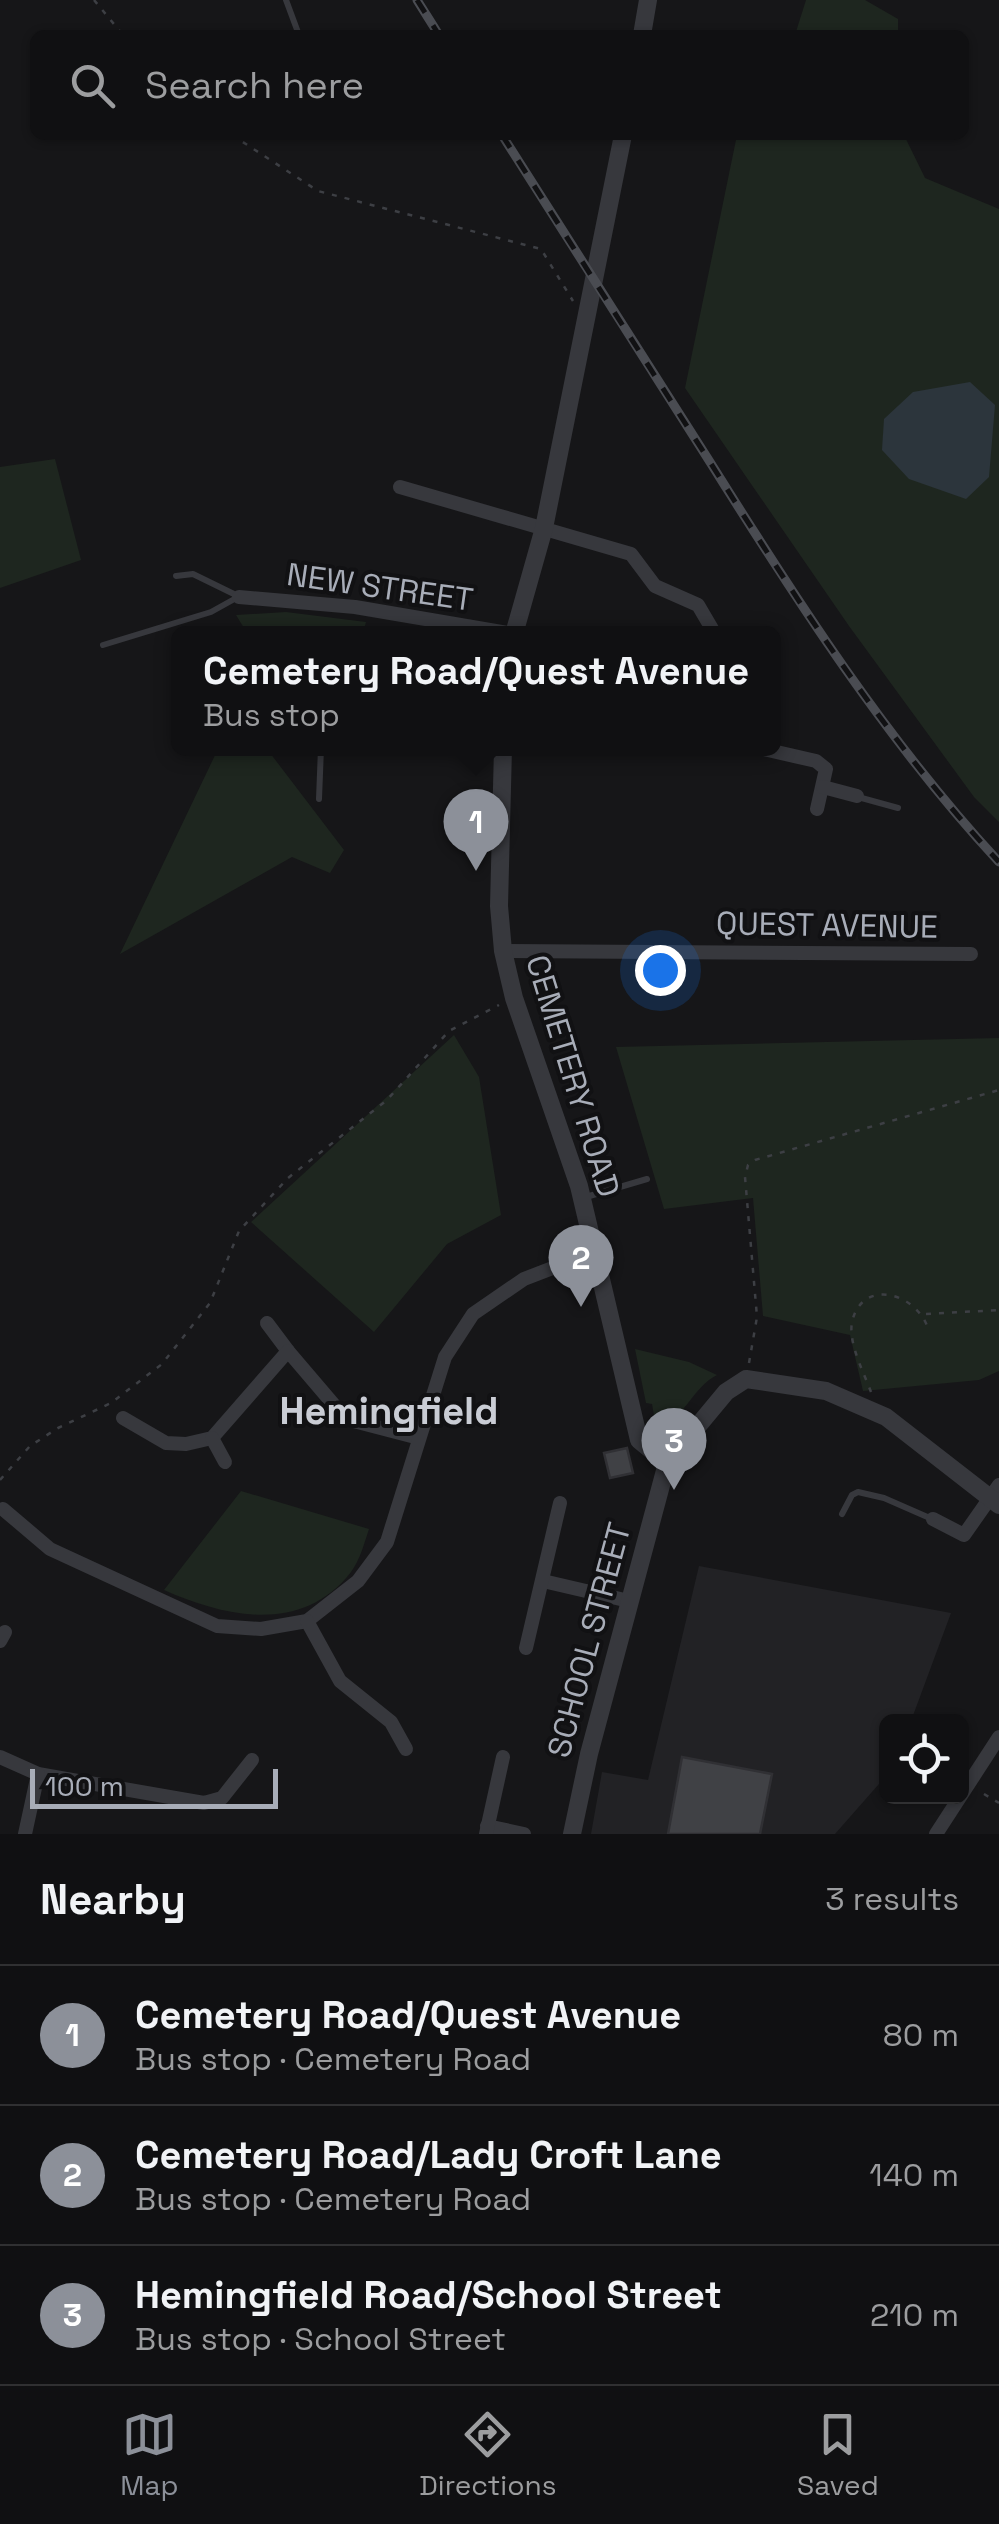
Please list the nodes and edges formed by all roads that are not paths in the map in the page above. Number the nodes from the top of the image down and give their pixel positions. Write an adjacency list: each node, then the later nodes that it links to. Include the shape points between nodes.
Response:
1 (286, 0): 3 (lane)
2 (648, 0): 4 (street)
3 (297, 30)
4 (643, 30)
5 (623, 140): 7 (street)
6 (400, 488): 7 (street)
7 (544, 528): 11 (street); 12 (street, via 631,554 654,586 698,606)
8 (176, 576): 9 (lane, via 193,574)
9 (239, 597): 10 (street, NEW STREET); 13 (lane)
10 (467, 626)
11 (516, 626)
12 (710, 626)
13 (103, 645)
14 (781, 753): 17 (street, via 826,769)
15 (321, 756): 19 (lane)
16 (503, 756): 22 (street, CEMETERY ROAD)
17 (823, 787): 18 (street); 21 (street)
18 (857, 796): 20 (lane)
19 (319, 799)
20 (898, 808)
21 (816, 810)
22 (503, 951): 23 (street, QUEST AVENUE); 25 (street, CEMETERY ROAD)
23 (971, 954)
24 (647, 1179): 25 (lane)
25 (582, 1198): 26 (street, CEMETERY ROAD)
26 (594, 1252): 31 (street, via 524,1279 473,1314 445,1356); 33 (street, CEMETERY ROAD, via 639,1440)
27 (267, 1324): 28 (street)
28 (288, 1350): 30 (street); 31 (street, via 346,1418)
29 (123, 1418): 30 (street, via 157,1440 186,1444)
30 (212, 1438): 32 (street)
31 (419, 1438): 41 (street, via 387,1542 358,1580)
32 (225, 1462)
33 (667, 1462): 34 (street, via 726,1392 746,1379 826,1391 877,1414); 40 (street, SCHOOL STREET)
34 (996, 1496): 38 (street, via 964,1536)
35 (560, 1503): 39 (street)
36 (3, 1509): 41 (street, via 50,1549 217,1626)
37 (842, 1514): 38 (lane, via 858,1492)
38 (933, 1519)
39 (543, 1582): 40 (street); 42 (street)
40 (629, 1601): 52 (street, SCHOOL STREET)
41 (307, 1620): 44 (street, via 340,1681 391,1722)
42 (526, 1648)
43 (999, 1736): 53 (street)
44 (406, 1749)
45 (0, 1757): 48 (street)
46 (504, 1757): 49 (street)
47 (252, 1760): 48 (street, via 222,1798 204,1803)
48 (38, 1774): 50 (street)
49 (487, 1830): 51 (street)
50 (26, 1834)
51 (524, 1834)
52 (572, 1834)
53 (936, 1834)

